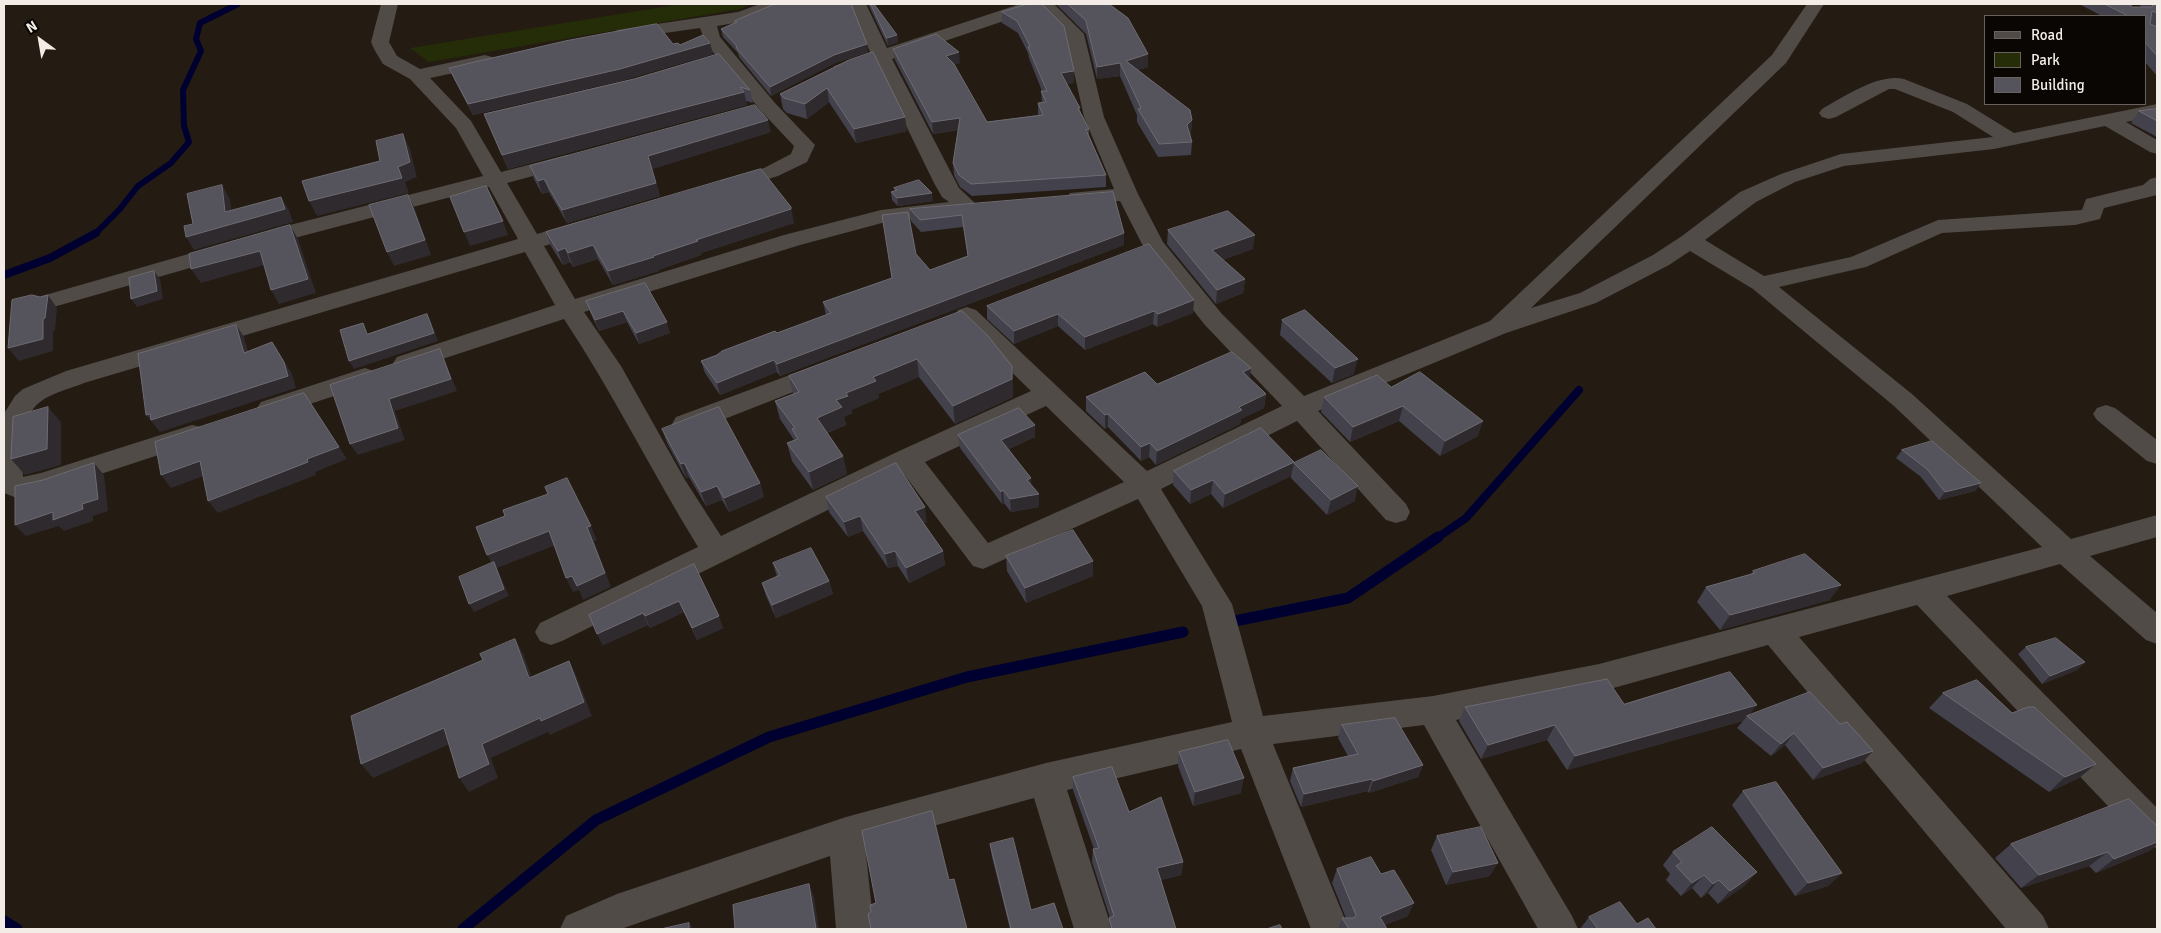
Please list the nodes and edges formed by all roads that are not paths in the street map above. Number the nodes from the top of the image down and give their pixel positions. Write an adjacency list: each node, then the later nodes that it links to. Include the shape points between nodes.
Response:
1 (389, 4): 11 (street, via 380,42 390,60)
2 (775, 4): 7 (street, via 741,17)
3 (858, 4): 9 (street)
4 (1036, 4): 9 (street)
5 (1044, 4): 22 (street, via 1074,34 1094,117)
6 (1815, 4): 31 (street, via 1779,59)
7 (707, 23): 8 (street); 21 (street, via 720,60 806,145 800,158 771,172)
8 (608, 37)
9 (881, 55): 12 (street); 29 (street, via 950,192 976,204 881,217 792,240)
10 (503, 58): 11 (street)
11 (417, 75): 19 (street, via 473,123)
12 (826, 78)
13 (2157, 110): 15 (street)
14 (1829, 113): 16 (street, via 1885,84 1897,83 1960,108)
15 (2108, 120): 16 (street); 17 (street)
16 (2012, 140): 25 (street, via 1842,160 1788,178 1748,196)
17 (2157, 148)
18 (589, 155): 19 (street)
19 (494, 181): 26 (street); 28 (street, via 294,231)
20 (2157, 183): 27 (street, via 2151,190 2094,204 2092,214 2075,218 1938,227 1858,262)
21 (706, 191)
22 (1127, 194): 23 (street); 34 (street, via 1144,248)
23 (1051, 199)
24 (604, 221): 26 (street)
25 (1690, 241): 27 (street); 31 (street, via 1588,298)
26 (530, 242): 29 (street); 37 (street, via 85,374 30,396 18,412 10,441 9,482 17,488 43,483)
27 (1761, 284): 45 (street, via 1903,400)
28 (50, 300)
29 (569, 309): 36 (street); 38 (street, via 608,366)
30 (970, 314): 33 (street)
31 (1497, 326): 34 (street)
32 (844, 363): 38 (street)
33 (1048, 394): 40 (street); 41 (street)
34 (1300, 408): 41 (street); 42 (street)
35 (2106, 414): 39 (street)
36 (250, 415)
37 (212, 427)
38 (646, 439): 44 (street)
39 (2157, 454)
40 (907, 459): 41 (street, via 983,558); 44 (street)
41 (1144, 485): 51 (street, via 1217,604)
42 (1396, 512)
43 (2157, 526): 45 (street)
44 (716, 552): 49 (street)
45 (2065, 552): 46 (street); 48 (street)
46 (1923, 591): 47 (street); 53 (street)
47 (1774, 630): 50 (street, via 1599,678); 61 (street)
48 (2157, 631)
49 (550, 632)
50 (1433, 710): 51 (street); 60 (street)
51 (1251, 732): 52 (street); 59 (street)
52 (1046, 779): 54 (street); 58 (street)
53 (2157, 832)
54 (846, 834): 55 (street); 57 (street)
55 (618, 921): 56 (street)
56 (579, 929)
57 (855, 929)
58 (1093, 929)
59 (1330, 929)
60 (1559, 929)
61 (2030, 929)

